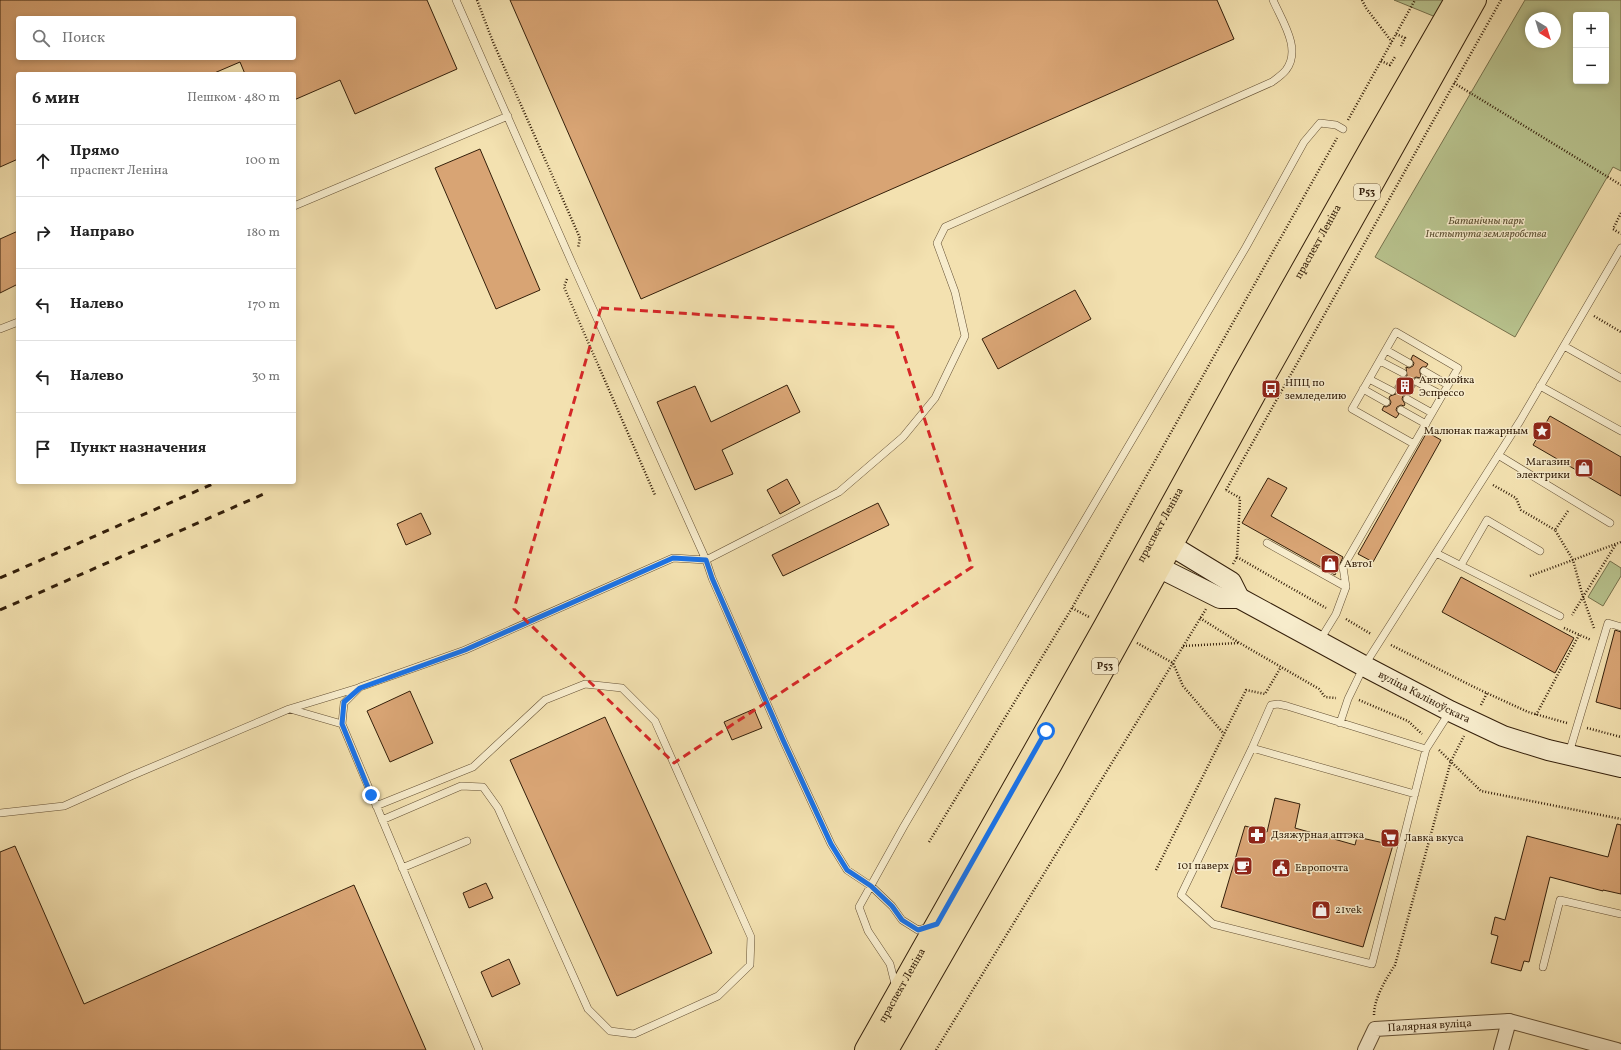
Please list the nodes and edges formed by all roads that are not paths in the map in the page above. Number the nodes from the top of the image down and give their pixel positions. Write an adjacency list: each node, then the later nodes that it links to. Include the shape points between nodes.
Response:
1 (456, 0): 5 (lane)
2 (1273, 0): 38 (lane, via 1290,38 1293,54 1286,70 1272,82 945,227 936,243 955,292 965,336 935,398 903,437 839,492)
3 (1456, 0): 34 (main road, праспект Леніна / Р53, via 1259,347)
4 (1475, 0): 34 (main road, праспект Леніна / Р53, via 1264,377)
5 (508, 116): 7 (lane); 38 (lane)
6 (1343, 129): 62 (lane, via 1336,125 1320,123 1304,142 1246,247)
7 (296, 205)
8 (1621, 248): 11 (lane)
9 (16, 323): 10 (lane)
10 (0, 329)
11 (1564, 346): 17 (lane); 21 (lane)
12 (1386, 350): 13 (lane); 14 (lane); 20 (lane, via 1396,332 1458,368)
13 (1380, 361): 16 (lane); 18 (lane)
14 (1409, 363)
15 (1424, 371): 20 (lane)
16 (1403, 374)
17 (1621, 378)
18 (1369, 379): 22 (lane); 23 (lane)
19 (1418, 382): 24 (lane)
20 (1448, 385): 24 (lane)
21 (1540, 386): 30 (lane); 32 (lane)
22 (1363, 389): 26 (lane); 31 (lane, via 1352,409)
23 (1392, 391)
24 (1442, 395): 28 (lane)
25 (1407, 399): 28 (lane)
26 (1386, 402)
27 (1401, 410): 29 (lane)
28 (1432, 413): 29 (lane)
29 (1426, 424): 31 (lane)
30 (1621, 431)
31 (1414, 444): 41 (lane, via 1343,567)
32 (1498, 455): 33 (lane); 37 (lane)
33 (1610, 523)
34 (1164, 541): 39 (main road, праспект Леніна / Р53); 42 (street, via 1231,582)
35 (1266, 543): 41 (lane)
36 (1540, 550): 40 (lane, via 1487,520)
37 (1436, 552): 40 (lane); 46 (lane)
38 (706, 560): 47 (lane, via 673,558 465,650); 62 (lane, via 770,712 831,844 847,870)
39 (1151, 563): 42 (street, вуліца Каліноўскага, via 1220,598); 64 (main road, праспект Леніна / Р53); 70 (main road, праспект Леніна / Р53, via 1047,771)
40 (1461, 566): 43 (lane)
41 (1346, 587): 45 (lane, via 1336,614)
42 (1239, 598): 45 (street, вуліца Каліноўскага)
43 (1560, 616)
44 (1621, 627): 54 (lane, via 1608,623)
45 (1319, 642): 46 (street, вуліца Каліноўскага)
46 (1364, 666): 49 (street, вуліца Каліноўскага); 50 (lane)
47 (360, 688): 48 (lane); 51 (lane, via 344,702)
48 (289, 709): 51 (lane); 58 (lane, via 64,806)
49 (1450, 711): 53 (lane); 54 (street, вуліца Каліноўскага, via 1503,736)
50 (1340, 723): 52 (lane, via 1278,704 1271,705); 53 (lane)
51 (342, 724): 57 (lane)
52 (1252, 748): 56 (lane); 56 (lane, via 1181,895 1213,924 1372,964)
53 (1426, 749): 56 (lane)
54 (1568, 755): 55 (street, вуліца Каліноўскага)
55 (1621, 767)
56 (1415, 794)
57 (376, 806): 59 (lane); 59 (lane, via 473,767 545,700 585,684 622,688 655,721 751,937 750,965 718,996 634,1034 610,1032 588,1009 498,808 483,787 461,786)
58 (0, 812)
59 (382, 820): 61 (lane)
60 (467, 841): 61 (lane)
61 (402, 868): 68 (lane)
62 (871, 886): 64 (lane, via 892,906 902,920 918,930); 66 (lane, via 859,907 868,931 890,964)
63 (1621, 914): 65 (lane, via 1560,900)
64 (937, 924): 66 (main road, праспект Леніна / Р53)
65 (1543, 967)
66 (897, 996): 69 (main road, праспект Леніна / Р53)
67 (1509, 1021): 71 (street, Палярная вуліца, via 1375,1028); 72 (street); 73 (street, Палярная вуліца)
68 (479, 1050)
69 (866, 1050)
70 (887, 1050)
71 (1366, 1050)
72 (1501, 1050)
73 (1617, 1050)

